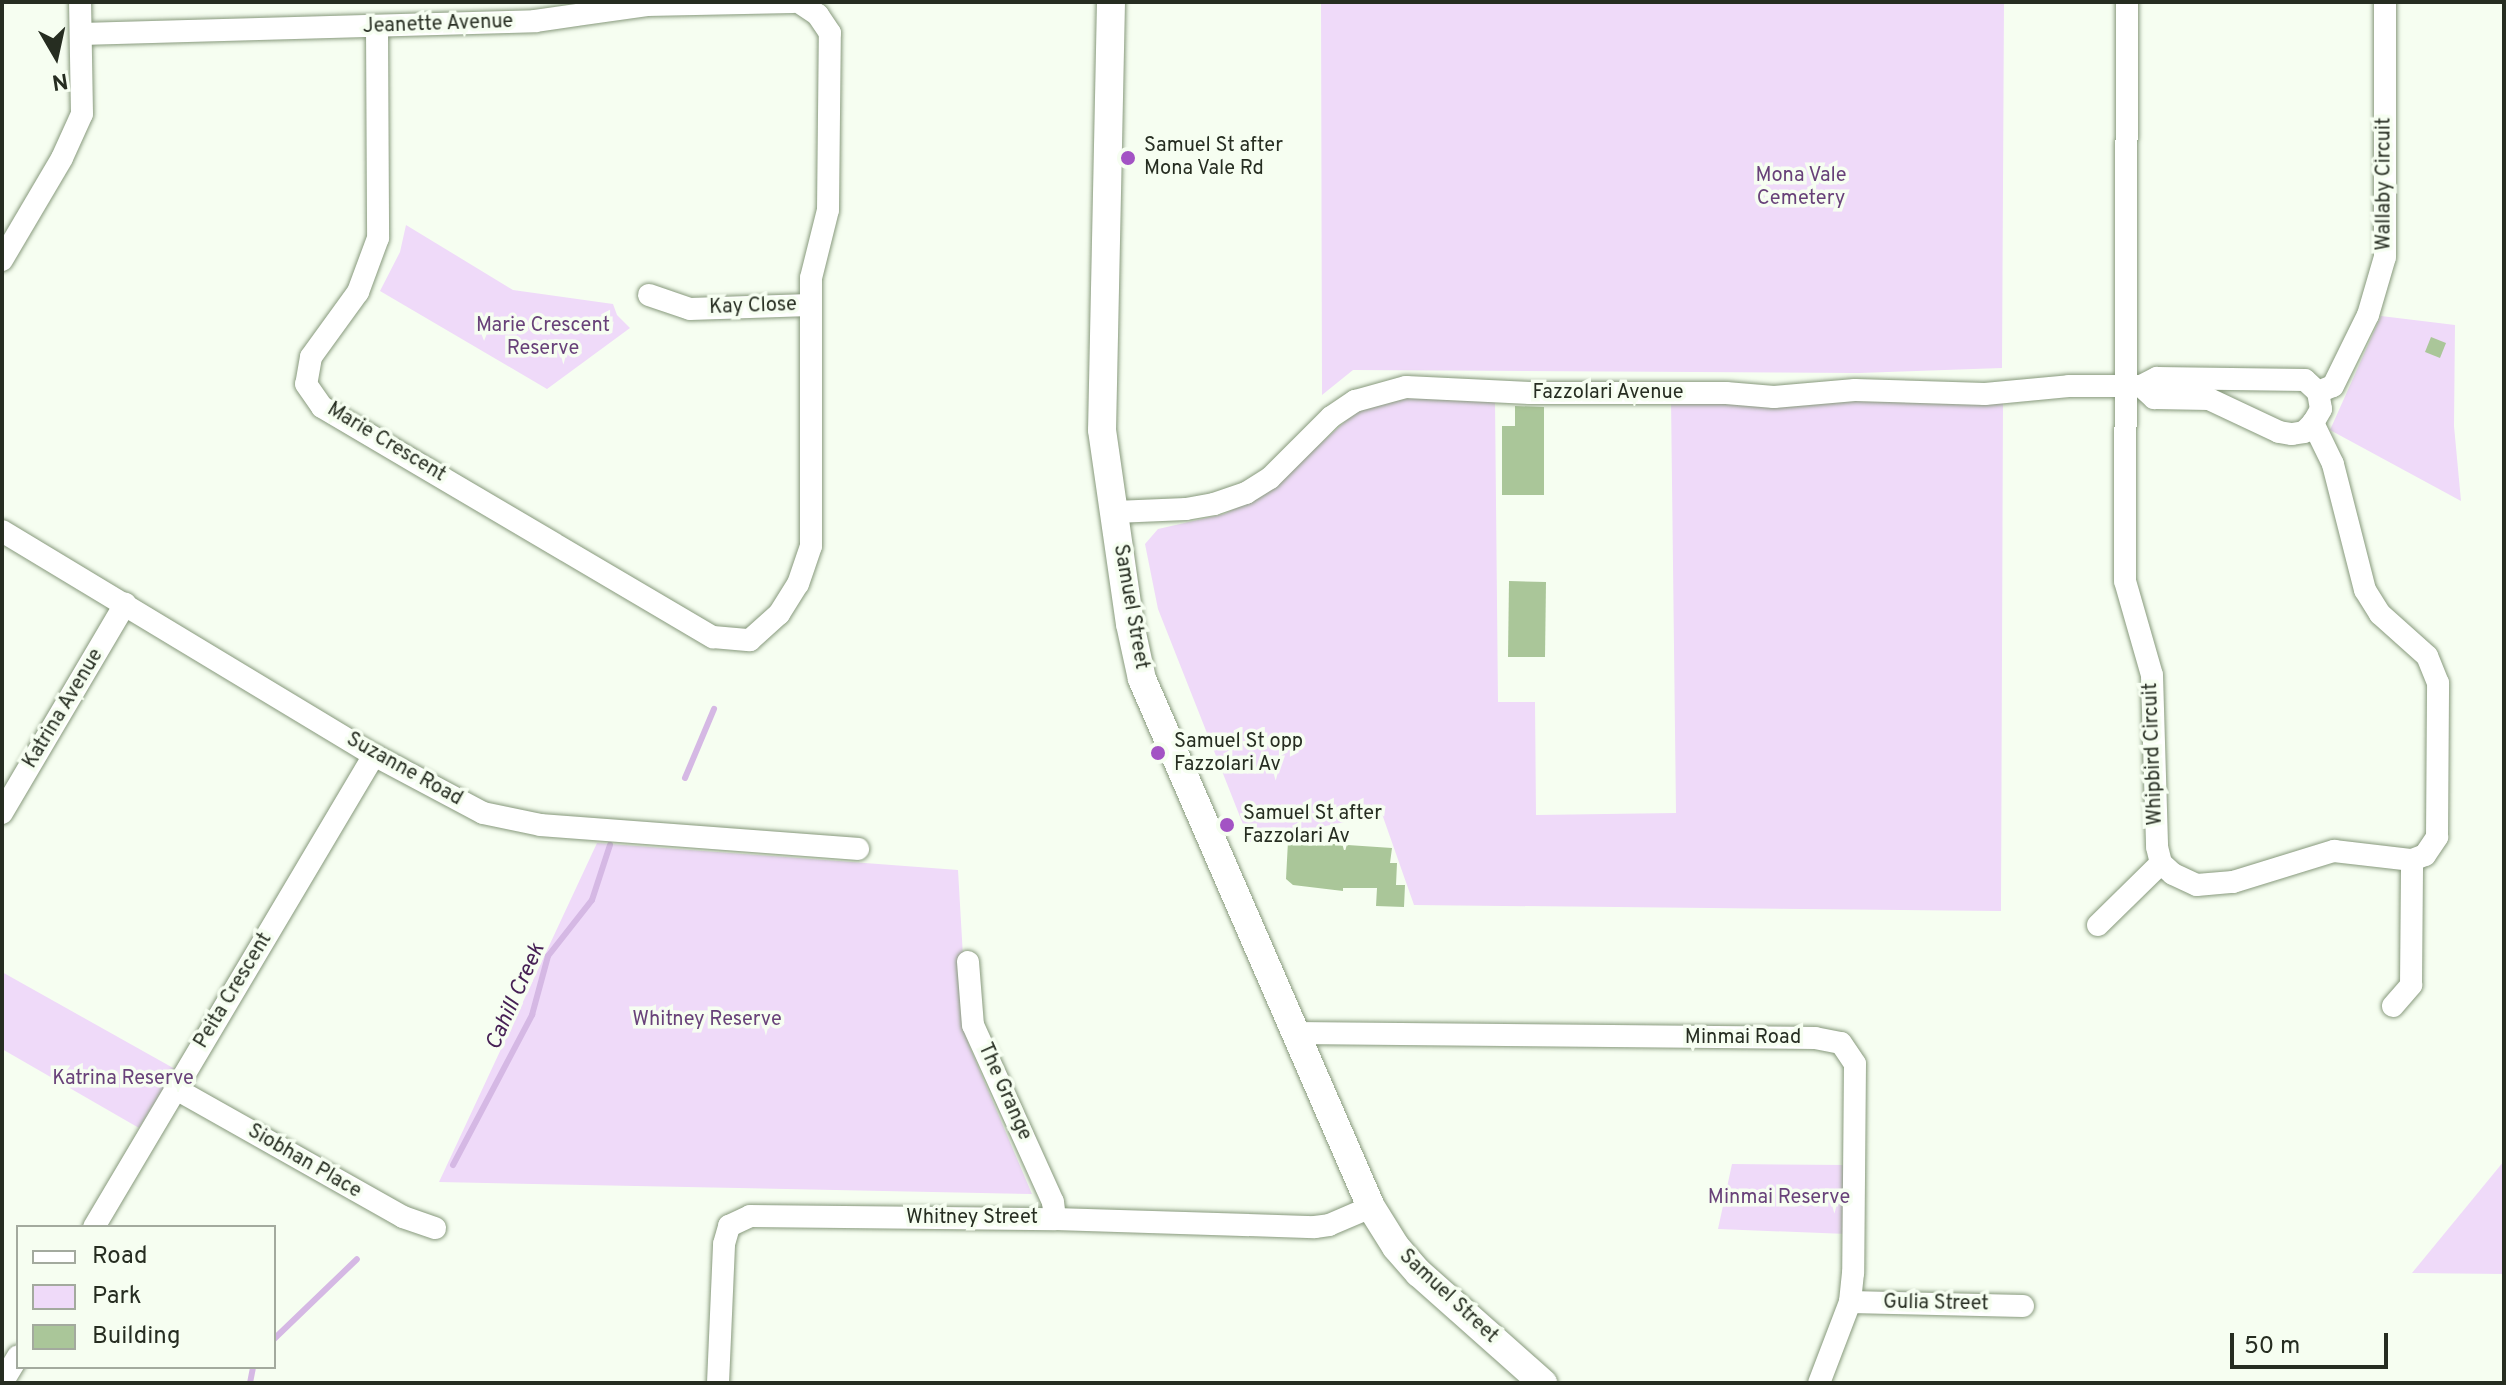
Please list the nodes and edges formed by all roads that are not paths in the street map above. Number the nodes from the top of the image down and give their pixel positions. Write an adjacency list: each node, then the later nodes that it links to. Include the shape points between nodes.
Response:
1 (80, 2): 7 (street)
2 (796, 2): 6 (street, Jeanette Avenue, via 647,5 535,21); 10 (street, Jeanette Avenue, via 818,15 830,33 828,210 811,278)
3 (1111, 2): 14 (street, Samuel Street, via 1102,430)
4 (2127, 2): 11 (street)
5 (2385, 2): 12 (street, Wallaby Circuit, via 2385,257 2368,315 2333,386)
6 (377, 27): 7 (street, Jeanette Avenue); 17 (street, Marie Crescent, via 378,238 358,292 311,357 306,384 322,407)
7 (81, 34): 8 (street, via 82,114)
8 (2, 260)
9 (649, 295): 10 (street, Kay Close, via 690,309)
10 (810, 305): 17 (street, Jeanette Avenue, via 811,546 798,584 779,614 750,640)
11 (2132, 386): 12 (street, Fazzolari Avenue, via 2157,378 2305,380); 13 (street, Fazzolari Avenue, via 2154,398 2209,399 2279,432 2304,432); 14 (street, Fazzolari Avenue, via 1985,394 1855,390 1774,397 1406,387 1355,401 1331,417 1270,478 1246,493 1186,509); 22 (street, Whipbird Circuit, via 2125,581 2152,675)
12 (2318, 392): 13 (street, via 2321,409)
13 (2313, 423): 21 (street, via 2333,464 2365,590 2380,614 2427,656 2438,683 2437,837 2425,855)
14 (1115, 512): 26 (street, Samuel Street, via 1142,679)
15 (2, 531): 16 (street, Suzanne Road)
16 (125, 604): 18 (street, Suzanne Road); 19 (street, Katrina Avenue)
17 (713, 637)
18 (374, 755): 20 (street, Suzanne Road, via 483,813 541,825); 27 (street, Peita Crescent)
19 (2, 813)
20 (858, 849)
21 (2412, 860): 22 (street, via 2334,851 2233,882 2197,885); 25 (street, via 2411,985)
22 (2161, 863): 23 (street)
23 (2098, 925)
24 (968, 962): 29 (street, The Grange, via 973,1025 1053,1202)
25 (2393, 1006)
26 (1295, 1033): 28 (street, Samuel Street); 32 (street, Minmai Road, via 1815,1038 1841,1043 1855,1064)
27 (176, 1089): 30 (street, Peita Crescent); 31 (street, Siobhan Place, via 403,1217)
28 (1371, 1207): 29 (street, Whitney Street, via 1315,1227); 37 (street, Samuel Street, via 1419,1273)
29 (1055, 1219): 36 (street, Whitney Street, via 750,1216 729,1226)
30 (95, 1225)
31 (435, 1228)
32 (1850, 1302): 33 (street, Gulia Street); 38 (street, Minmai Road)
33 (2023, 1306)
34 (16, 1359): 35 (street)
35 (2, 1383)
36 (718, 1383)
37 (1543, 1383)
38 (1819, 1383)

